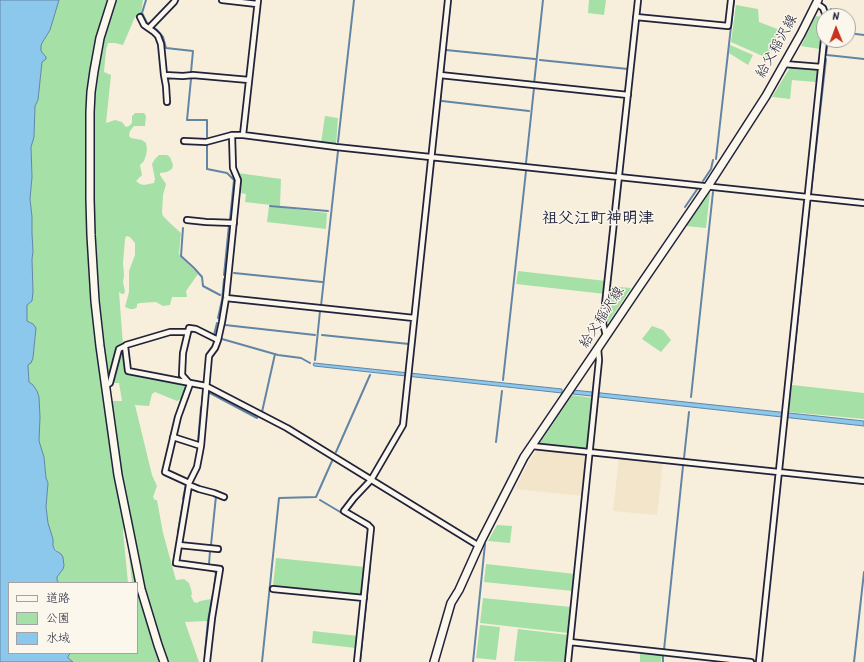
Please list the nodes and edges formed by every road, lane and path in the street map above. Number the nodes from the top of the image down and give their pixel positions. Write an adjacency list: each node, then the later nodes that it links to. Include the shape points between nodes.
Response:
1 (112, 0): 38 (main road, via 100,38 90,112 91,235 95,301)
2 (175, 0): 11 (street)
3 (222, 0): 7 (street)
4 (448, 0): 16 (street)
5 (638, 0): 10 (street)
6 (731, 0): 10 (street, via 728,26)
7 (257, 2): 17 (street)
8 (817, 2): 13 (main road, 給父稲沢線)
9 (140, 17): 11 (street)
10 (636, 17): 18 (street)
11 (149, 28): 15 (street, via 158,36 161,44)
12 (823, 48): 14 (street)
13 (784, 64): 14 (street); 25 (main road, 給父稲沢線)
14 (821, 67): 26 (street)
15 (164, 75): 17 (street); 19 (street)
16 (440, 75): 18 (street); 23 (street)
17 (249, 80): 20 (street)
18 (628, 95): 24 (street)
19 (167, 102)
20 (243, 134): 21 (street); 23 (street)
21 (232, 135): 22 (street, via 206,142); 29 (street, via 233,168 238,180)
22 (184, 141)
23 (431, 157): 24 (street); 31 (street)
24 (619, 177): 25 (street); 33 (street, via 603,323)
25 (708, 186): 26 (street); 33 (main road, 給父稲沢線)
26 (808, 197): 27 (street); 44 (street)
27 (864, 203)
28 (187, 220): 29 (street)
29 (234, 223): 30 (street)
30 (226, 298): 31 (street); 34 (street)
31 (414, 318): 45 (street, via 403,425)
32 (188, 332): 34 (street, via 189,328 196,329); 35 (street, via 170,332); 37 (street, via 182,374)
33 (606, 336): 36 (main road, 給父稲沢線)
34 (218, 340): 39 (street, via 210,356)
35 (124, 346): 37 (street, via 128,371); 38 (street, via 119,349 110,383)
36 (598, 348): 42 (main road, 給父稲沢線); 43 (street)
37 (190, 384): 39 (street); 40 (street)
38 (105, 386): 56 (main road, via 118,475 141,589)
39 (206, 386): 41 (street); 45 (street, via 287,428)
40 (173, 437): 41 (street); 47 (street, via 165,472)
41 (201, 446): 47 (street, via 197,467)
42 (532, 446): 43 (street); 50 (main road, 給父稲沢線, via 512,479)
43 (590, 452): 44 (street); 54 (street)
44 (778, 472): 46 (street); 62 (street)
45 (371, 480): 50 (street); 53 (street, via 344,510 371,528)
46 (864, 481)
47 (189, 484): 48 (street); 49 (street)
48 (224, 497)
49 (179, 544): 51 (street); 57 (street, via 176,563 220,569)
50 (479, 546): 59 (main road, 給父稲沢線, via 452,603)
51 (218, 549)
52 (274, 589): 53 (street)
53 (364, 598): 58 (street)
54 (570, 642): 55 (street); 60 (street)
55 (715, 660): 61 (street)
56 (164, 662)
57 (207, 662)
58 (357, 662)
59 (434, 662)
60 (568, 662)
61 (751, 662)
62 (758, 662)

